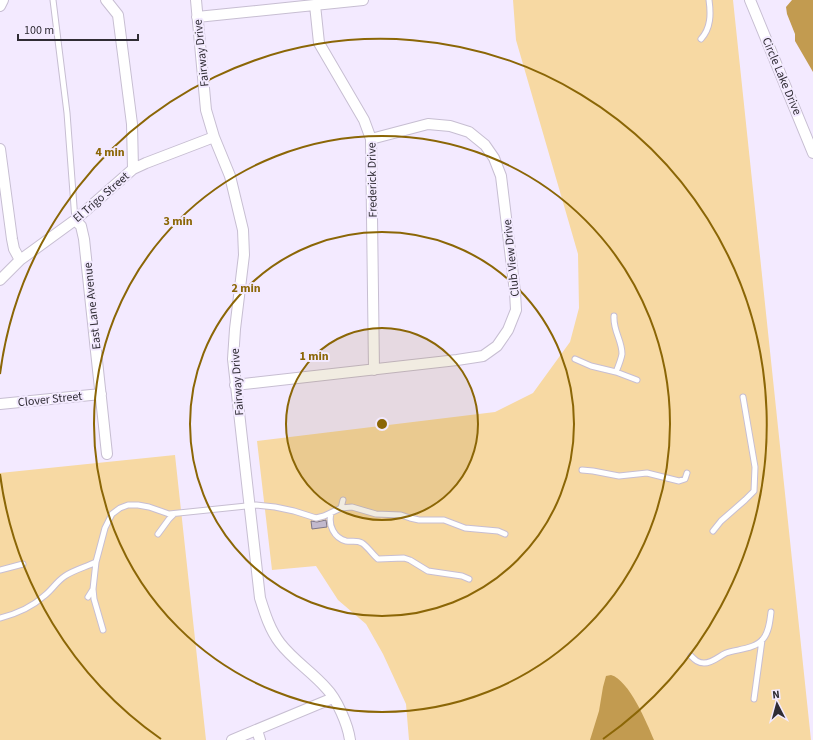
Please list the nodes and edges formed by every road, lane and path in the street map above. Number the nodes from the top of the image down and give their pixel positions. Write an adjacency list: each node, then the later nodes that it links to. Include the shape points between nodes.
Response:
1 (2, 0): 9 (street)
2 (53, 0): 18 (lane, via 67,113)
3 (106, 0): 16 (street, via 118,16 132,124)
4 (196, 0): 10 (street, Fairway Drive)
5 (363, 0): 8 (street)
6 (709, 0): 11 (lane, via 709,24)
7 (750, 0): 15 (street, Circle Lake Drive)
8 (315, 5): 10 (street); 13 (street, Frederick Drive, via 319,43 364,120)
9 (0, 6)
10 (197, 17): 12 (street, Fairway Drive, via 206,110)
11 (701, 39)
12 (214, 137): 16 (street, El Trigo Street); 26 (street, Fairway Drive, via 230,176 243,230 244,254 233,359)
13 (371, 139): 23 (street, Frederick Drive); 23 (street, Club View Drive, via 428,124 450,126 469,132 485,144 501,176 516,310 508,330 497,346 483,356)
14 (0, 149): 17 (street)
15 (813, 153)
16 (133, 169): 18 (street, El Trigo Street)
17 (3, 191): 19 (street, via 14,249)
18 (75, 220): 19 (street, El Trigo Street); 27 (street, East Lane Avenue, via 81,226 84,239)
19 (20, 260): 20 (street, El Trigo Street)
20 (0, 280)
21 (614, 316): 24 (lane, via 615,331 622,349)
22 (575, 358): 24 (lane, via 591,366)
23 (374, 370): 26 (street, Club View Drive)
24 (616, 372): 25 (lane)
25 (637, 380)
26 (235, 385): 34 (street, Fairway Drive)
27 (101, 394): 29 (street, Clover Street); 30 (street, East Lane Avenue)
28 (743, 397): 38 (lane, via 755,467 754,491)
29 (0, 404)
30 (107, 454)
31 (582, 470): 32 (lane, via 619,476 653,474 678,481 684,479)
32 (687, 473)
33 (343, 500): 35 (lane)
34 (250, 506): 36 (lane, via 275,507 316,518); 37 (lane); 54 (street, Fairway Drive, via 260,598 267,620 280,642 327,688)
35 (341, 508): 36 (lane); 40 (lane, via 352,507 376,514 401,515 419,520 444,520 465,528)
36 (331, 513): 41 (lane, via 330,525 341,539 358,541)
37 (174, 514): 39 (lane); 42 (lane, via 138,505 120,508 112,514 105,528)
38 (713, 531)
39 (158, 534)
40 (505, 534)
41 (378, 560): 44 (lane); 46 (lane, via 404,558 428,571)
42 (96, 562): 47 (lane); 50 (lane, via 65,576 32,605)
43 (23, 564): 45 (lane)
44 (379, 566)
45 (0, 570)
46 (469, 579)
47 (93, 589): 48 (lane); 51 (lane)
48 (88, 598)
49 (771, 612): 52 (lane, via 768,628)
50 (0, 618)
51 (103, 630)
52 (762, 640): 53 (lane, via 727,652 706,663 696,661); 55 (lane)
53 (691, 656)
54 (333, 698): 56 (street); 58 (street, Fairway Drive, via 344,717)
55 (754, 699)
56 (258, 735): 57 (street)
57 (232, 740)
58 (350, 740)

